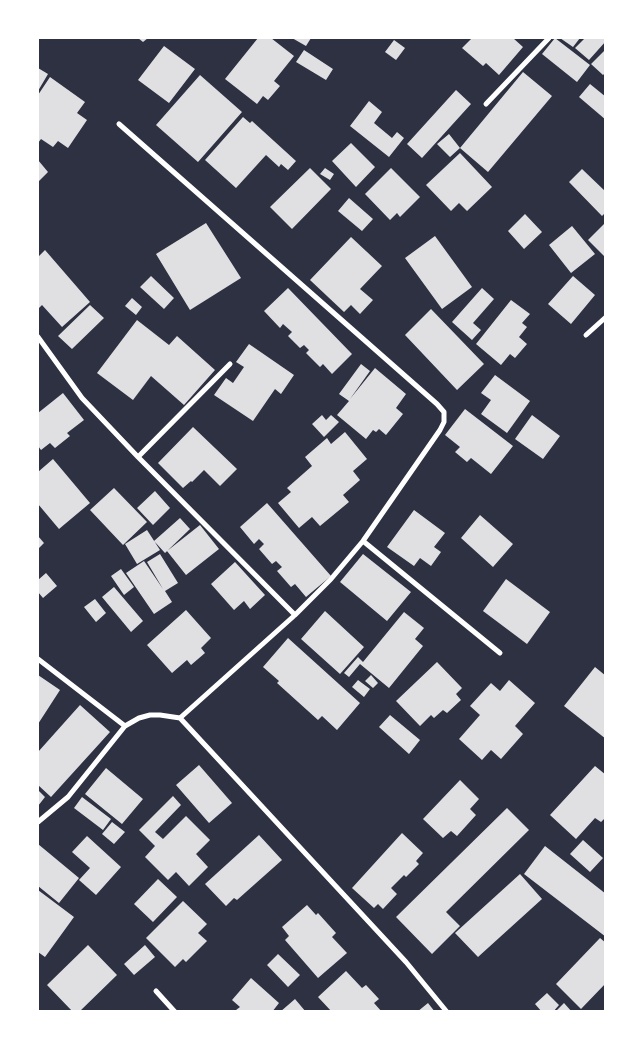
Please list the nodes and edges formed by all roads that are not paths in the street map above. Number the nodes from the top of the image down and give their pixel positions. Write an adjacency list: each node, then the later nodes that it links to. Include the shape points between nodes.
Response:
1 (548, 38): 2 (street)
2 (486, 104)
3 (119, 124): 9 (street, via 444,412 440,430)
4 (606, 317): 5 (street)
5 (586, 335)
6 (38, 337): 8 (street, via 82,398)
7 (230, 364): 8 (street)
8 (138, 457): 10 (street)
9 (362, 541): 10 (street); 11 (street)
10 (295, 616): 13 (street)
11 (500, 653)
12 (38, 659): 14 (street)
13 (180, 718): 14 (street, via 150,715); 18 (street, via 406,962)
14 (125, 726): 15 (street, via 68,797)
15 (38, 822)
16 (156, 992): 17 (street)
17 (175, 1012)
18 (447, 1012)

